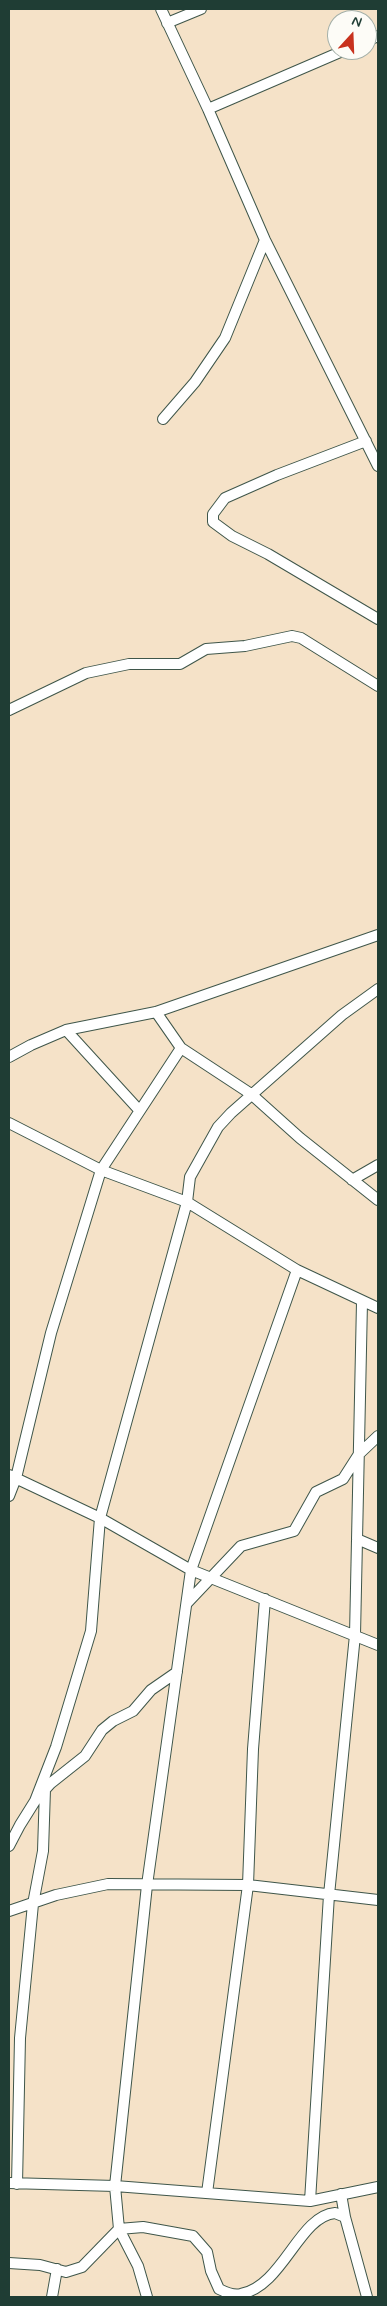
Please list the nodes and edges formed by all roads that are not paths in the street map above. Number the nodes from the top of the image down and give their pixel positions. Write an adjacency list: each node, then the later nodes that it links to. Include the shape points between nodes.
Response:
1 (161, 9): 3 (street)
2 (201, 9): 3 (street)
3 (167, 23): 5 (street)
4 (327, 58): 5 (street)
5 (208, 108): 6 (street)
6 (265, 240): 7 (street, via 224,338 195,382); 8 (street)
7 (163, 419)
8 (366, 441): 9 (street); 10 (street, via 225,498 213,514 213,522)
9 (378, 466)
10 (378, 619)
11 (378, 686): 12 (street, via 296,636 245,646 206,649 180,664 129,664 86,674)
12 (9, 710)
13 (378, 935): 15 (street)
14 (378, 989): 19 (street, via 342,1015)
15 (156, 1012): 16 (street); 17 (street)
16 (66, 1030): 18 (street); 20 (street)
17 (181, 1048): 19 (street); 20 (street)
18 (9, 1057)
19 (251, 1094): 24 (street); 26 (street, via 218,1127 190,1177)
20 (139, 1110): 23 (street)
21 (9, 1123): 23 (street)
22 (378, 1165): 24 (street)
23 (101, 1170): 26 (street); 32 (street, via 51,1333)
24 (352, 1180): 25 (street)
25 (378, 1200)
26 (187, 1202): 27 (street); 34 (street)
27 (297, 1270): 28 (street); 37 (street)
28 (362, 1302): 29 (street); 31 (street)
29 (378, 1308)
30 (378, 1436): 31 (street)
31 (359, 1454): 35 (street); 38 (street, via 343,1478 316,1492 294,1531 240,1546)
32 (12, 1477): 33 (street); 34 (street)
33 (9, 1496)
34 (100, 1518): 37 (street); 45 (street, via 92,1631)
35 (357, 1539): 36 (street); 41 (street)
36 (378, 1548)
37 (191, 1570): 38 (street); 40 (street)
38 (211, 1578): 39 (street); 40 (street)
39 (265, 1599): 41 (street); 48 (street, via 252,1749)
40 (186, 1604): 43 (street)
41 (355, 1635): 42 (street); 49 (street)
42 (378, 1646)
43 (177, 1672): 44 (street, via 151,1690 133,1711 102,1730 85,1756); 47 (street)
44 (45, 1789): 45 (street); 51 (street, via 43,1851)
45 (36, 1801): 46 (street)
46 (9, 1846)
47 (147, 1885): 48 (street); 51 (street, via 108,1884 56,1895); 54 (street)
48 (248, 1885): 49 (street); 56 (street)
49 (329, 1895): 50 (street); 58 (street)
50 (378, 1900)
51 (33, 1904): 52 (street); 53 (street, via 20,2038)
52 (9, 1911)
53 (13, 2184): 54 (street)
54 (115, 2186): 56 (street); 60 (street)
55 (378, 2187): 57 (street)
56 (207, 2193): 58 (street)
57 (342, 2194): 58 (street); 59 (street)
58 (310, 2201)
59 (345, 2217): 63 (street, via 336,2212 320,2218 277,2270); 66 (street)
60 (119, 2229): 62 (street, via 82,2267 66,2272); 63 (street, via 143,2227 193,2236 207,2252 219,2289); 65 (street, via 138,2266)
61 (9, 2263): 62 (street)
62 (57, 2269): 64 (street)
63 (242, 2296)
64 (52, 2297)
65 (147, 2297)
66 (367, 2297)

